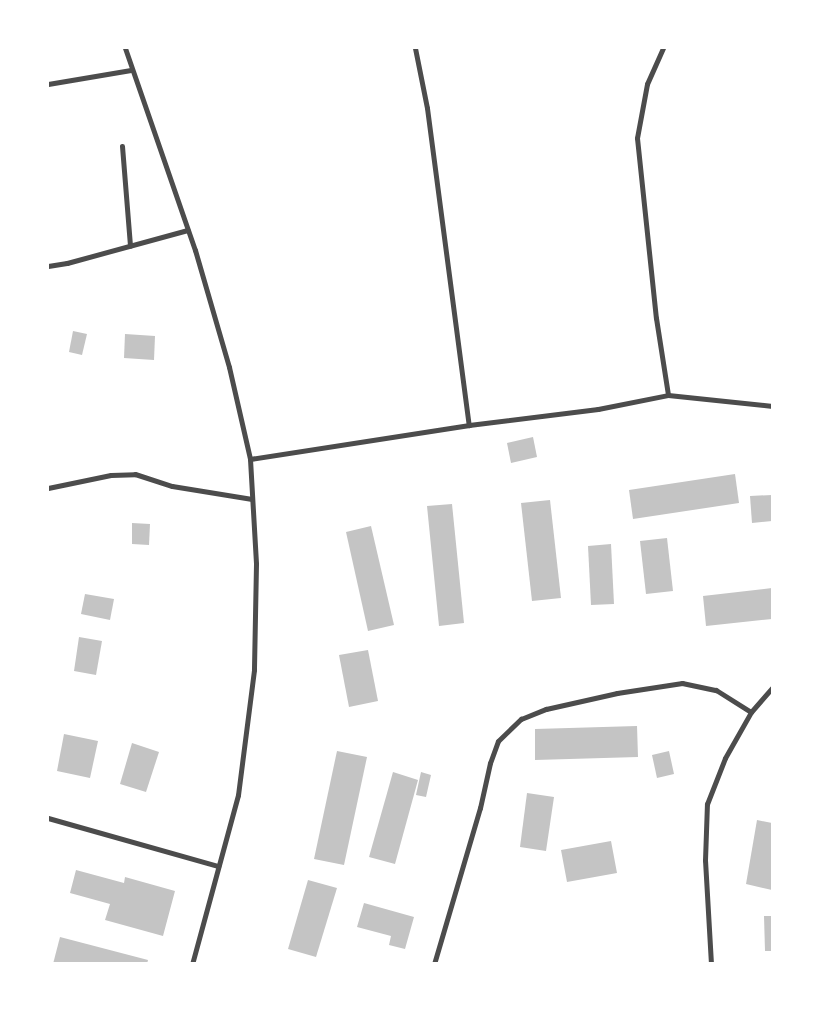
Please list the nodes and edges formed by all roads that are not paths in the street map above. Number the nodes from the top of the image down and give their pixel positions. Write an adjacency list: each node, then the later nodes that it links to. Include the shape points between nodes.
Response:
1 (125, 48): 4 (street)
2 (415, 48): 12 (street, via 427,108)
3 (663, 48): 10 (street, via 647,84 637,138)
4 (132, 70): 5 (street); 7 (street)
5 (48, 84)
6 (122, 146): 8 (street)
7 (188, 230): 8 (street); 13 (street, via 229,367)
8 (130, 246): 9 (street)
9 (48, 266)
10 (668, 395): 11 (street); 12 (street, via 598,409)
11 (772, 406)
12 (469, 425): 13 (street)
13 (250, 459): 15 (street)
14 (48, 488): 15 (street, via 111,475 135,474 172,486)
15 (252, 499): 19 (street, via 256,564 254,670 238,794)
16 (772, 688): 17 (street)
17 (751, 712): 21 (street, via 716,690 682,683 617,693 546,709 521,719 498,741 490,763); 22 (street, via 725,758 707,804 705,860)
18 (48, 818): 19 (street)
19 (218, 866): 20 (street)
20 (192, 964)
21 (434, 964)
22 (711, 964)

